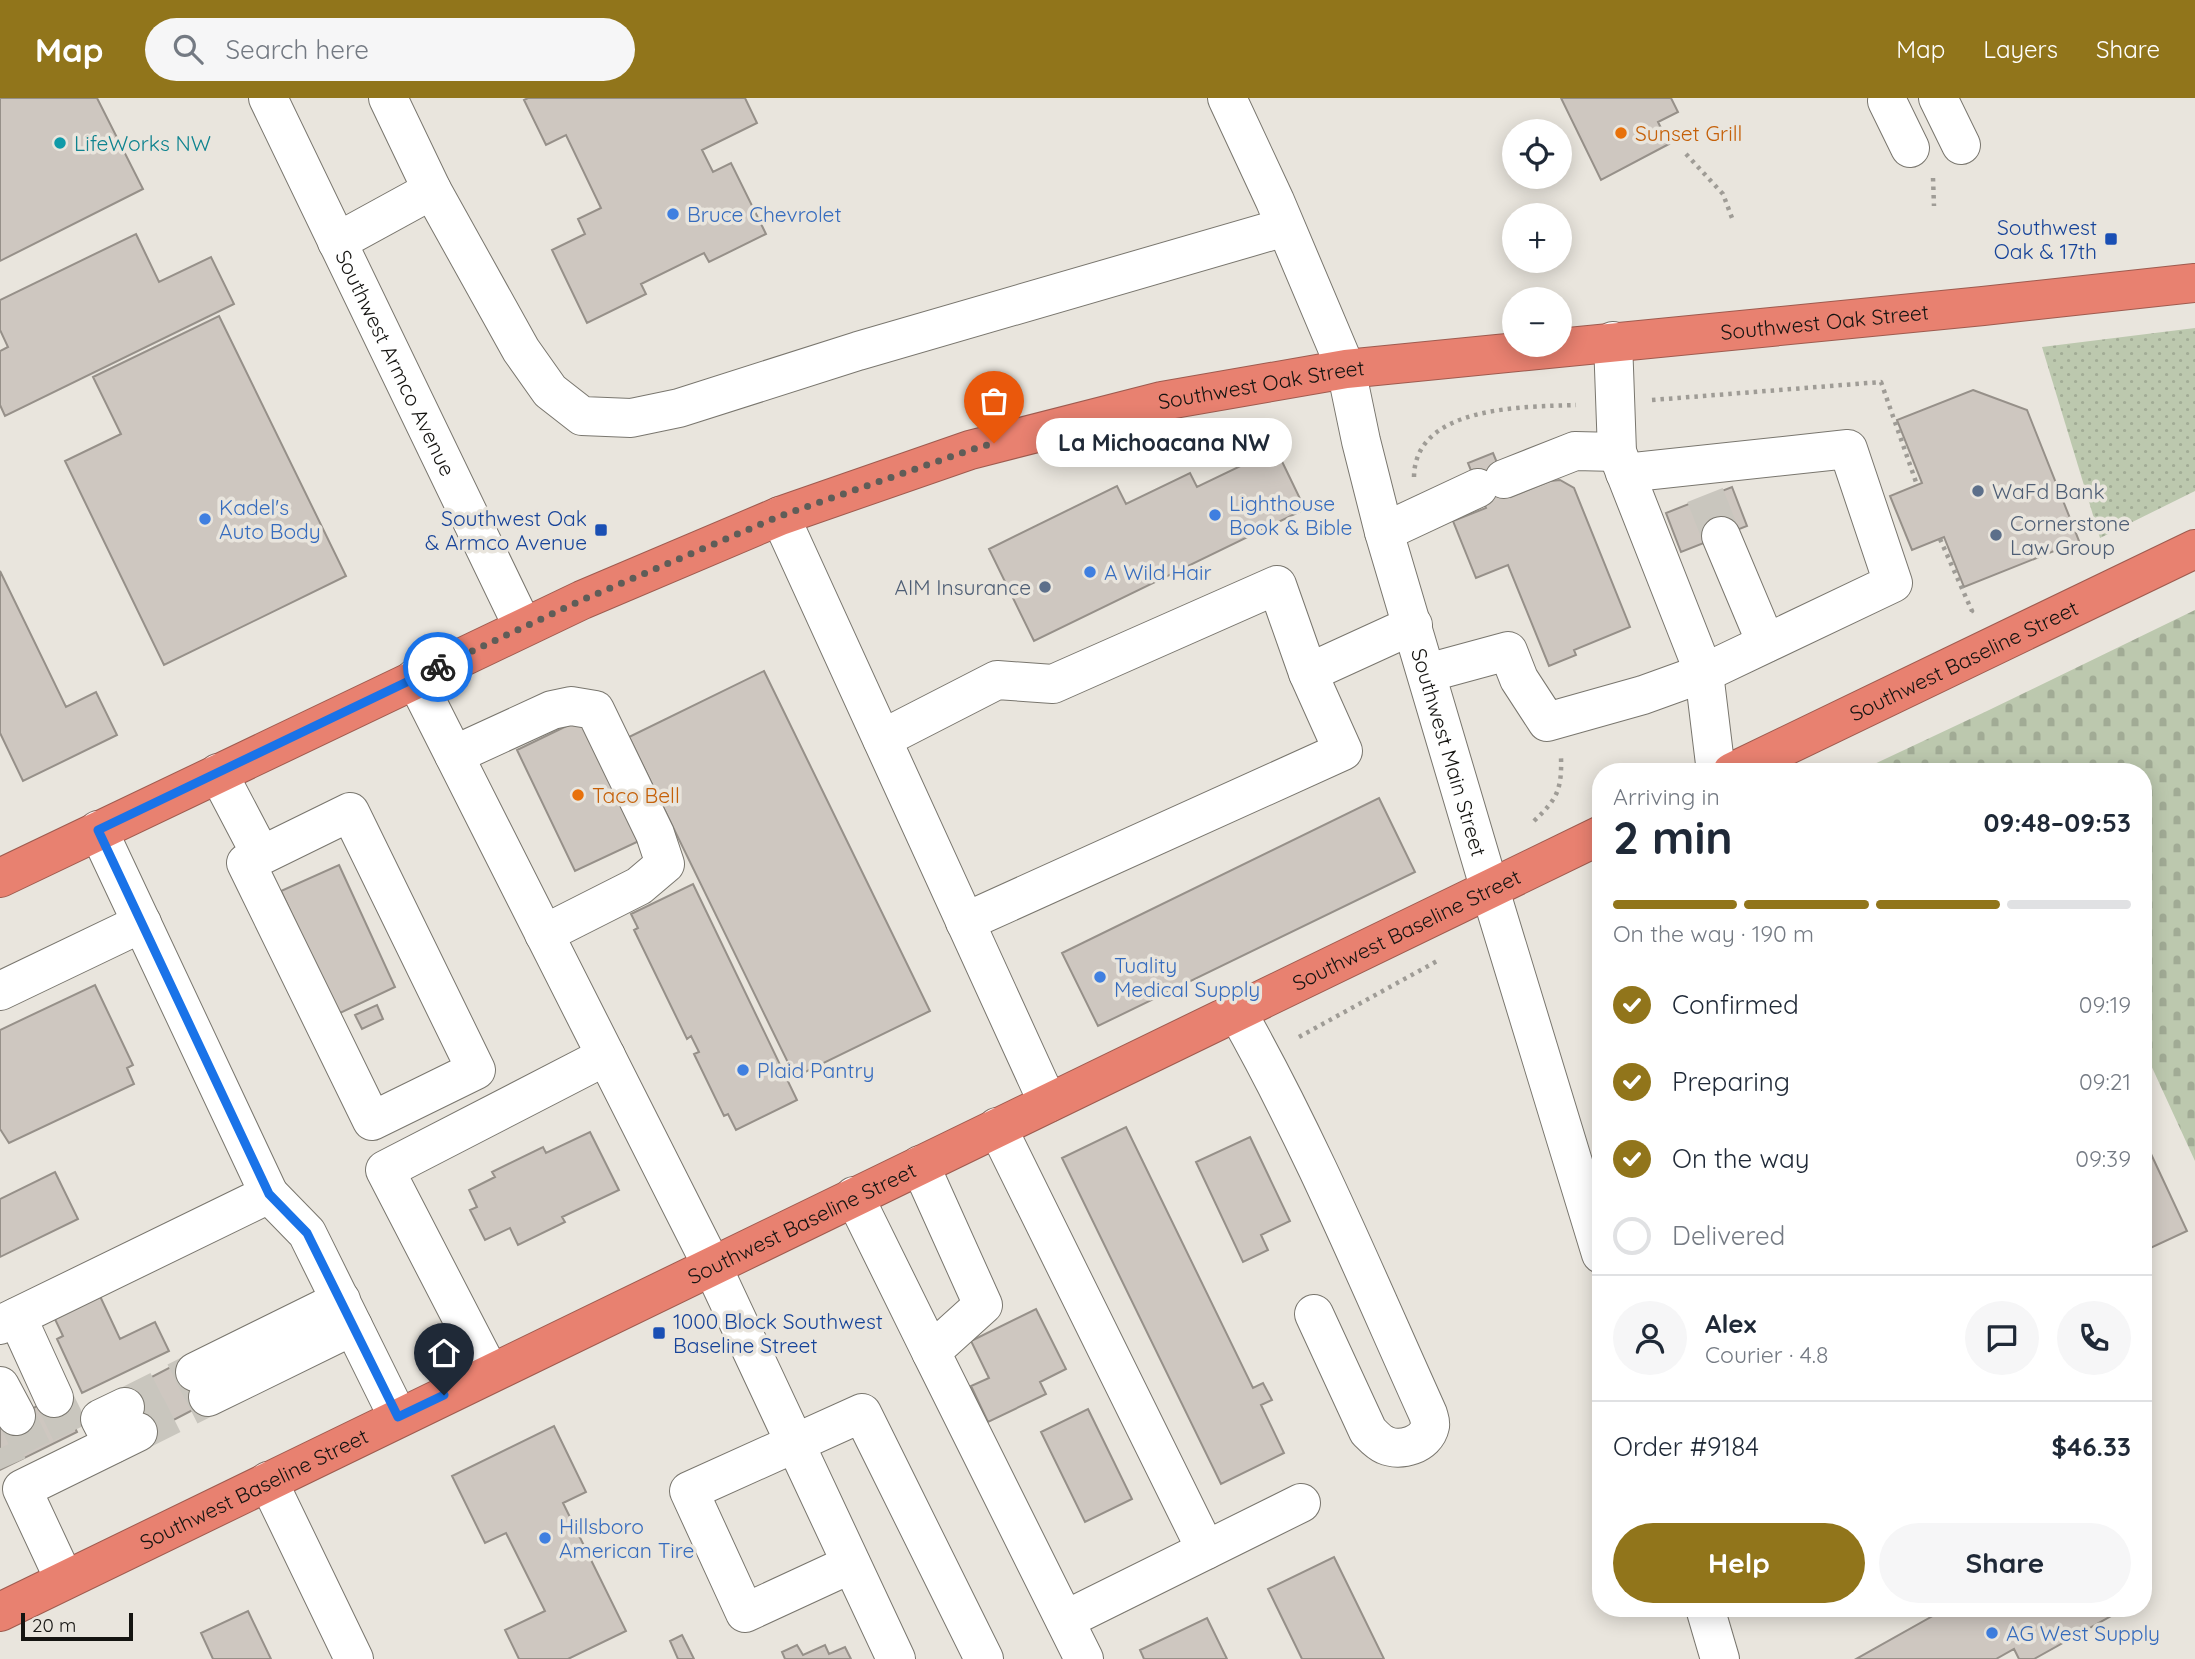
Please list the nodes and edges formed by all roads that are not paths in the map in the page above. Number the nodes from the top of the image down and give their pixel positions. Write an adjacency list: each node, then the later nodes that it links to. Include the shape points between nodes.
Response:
1 (268, 98): 10 (street, Southwest Armco Avenue)
2 (388, 98): 8 (street)
3 (1227, 98): 9 (street, Southwest Main Street)
4 (1938, 98): 6 (street)
5 (1887, 101): 7 (street)
6 (1961, 145)
7 (1910, 148)
8 (432, 190): 9 (street, via 521,350 550,391 582,416 631,418 679,408); 10 (street)
9 (1285, 227): 13 (street, Southwest Main Street)
10 (337, 242): 20 (street, Southwest Armco Avenue)
11 (2195, 283): 12 (highway, Southwest Oak Street)
12 (1613, 341): 13 (highway, Southwest Oak Street); 14 (street)
13 (1346, 369): 15 (highway, Southwest Oak Street, via 1162,401 1042,430); 16 (street, Southwest Main Street)
14 (1621, 463): 16 (street, via 1575,451); 21 (street, via 1700,480 1848,449 1893,583); 24 (street)
15 (780, 516): 20 (highway, Southwest Oak Street); 26 (street)
16 (1384, 532): 19 (street, Southwest Main Street)
17 (1721, 536): 21 (street)
18 (2195, 548): 29 (highway, Southwest Baseline Street)
19 (1413, 625): 22 (street); 23 (street, Southwest Main Street)
20 (523, 627): 25 (highway, Southwest Oak Street)
21 (1766, 643): 24 (street)
22 (1308, 673): 26 (street, via 1277,585 1053,684 997,680); 36 (street, via 1343,751)
23 (1427, 673): 24 (street, via 1508,651 1519,679 1547,722); 35 (street, Southwest Main Street)
24 (1704, 673): 28 (street)
25 (415, 678): 27 (street); 30 (highway, Southwest Oak Street)
26 (882, 739): 36 (street)
27 (454, 755): 38 (street); 38 (street, via 552,710 571,706 595,710 665,864 639,886)
28 (1715, 763)
29 (1751, 763)
30 (218, 773): 31 (highway, Southwest Oak Street); 33 (street)
31 (98, 830): 34 (highway, Southwest Oak Street); 37 (street)
32 (1592, 839): 35 (highway, Southwest Baseline Street)
33 (261, 855): 42 (street, via 246,863 372,1121); 42 (street, via 350,812 476,1070)
34 (0, 877)
35 (1490, 890): 40 (highway, Southwest Baseline Street); 49 (street, Southwest Main Street)
36 (965, 922): 43 (street)
37 (142, 923): 39 (street); 47 (street)
38 (544, 934): 41 (street)
39 (0, 991)
40 (1237, 1012): 43 (highway, Southwest Baseline Street); 52 (street, via 1300,1132 1428,1414 1430,1426 1423,1438 1397,1449 1382,1444 1368,1431)
41 (606, 1056): 45 (street); 50 (street)
42 (420, 1097): 45 (street)
43 (1048, 1103): 44 (highway, Southwest Baseline Street)
44 (997, 1127): 46 (highway, Southwest Baseline Street); 63 (street)
45 (443, 1140): 55 (street, via 385,1170)
46 (920, 1165): 48 (highway, Southwest Baseline Street); 54 (street, via 983,1305)
47 (269, 1194): 51 (street, via 307,1233); 53 (street)
48 (854, 1196): 50 (highway, Southwest Baseline Street); 54 (street)
49 (1592, 1224)
50 (712, 1266): 55 (highway, Southwest Baseline Street); 60 (street)
51 (347, 1313): 56 (street); 58 (street)
52 (1314, 1314)
53 (8, 1321): 57 (street)
54 (931, 1352): 68 (street)
55 (490, 1373): 58 (highway, Southwest Baseline Street)
56 (202, 1385)
57 (54, 1398)
58 (398, 1417): 61 (highway, Southwest Baseline Street)
59 (106, 1435): 65 (street, via 28,1471)
60 (793, 1443): 64 (street); 64 (street, via 689,1491 745,1613); 71 (street, via 862,1413)
61 (268, 1481): 65 (highway, Southwest Baseline Street); 69 (street)
62 (1301, 1503): 63 (street)
63 (1206, 1550): 68 (street)
64 (851, 1564): 70 (street)
65 (64, 1579): 66 (highway, Southwest Baseline Street)
66 (0, 1612)
67 (1708, 1617): 73 (street)
68 (1065, 1620): 72 (street)
69 (354, 1659)
70 (896, 1659)
71 (984, 1659)
72 (1084, 1659)
73 (1720, 1659)

